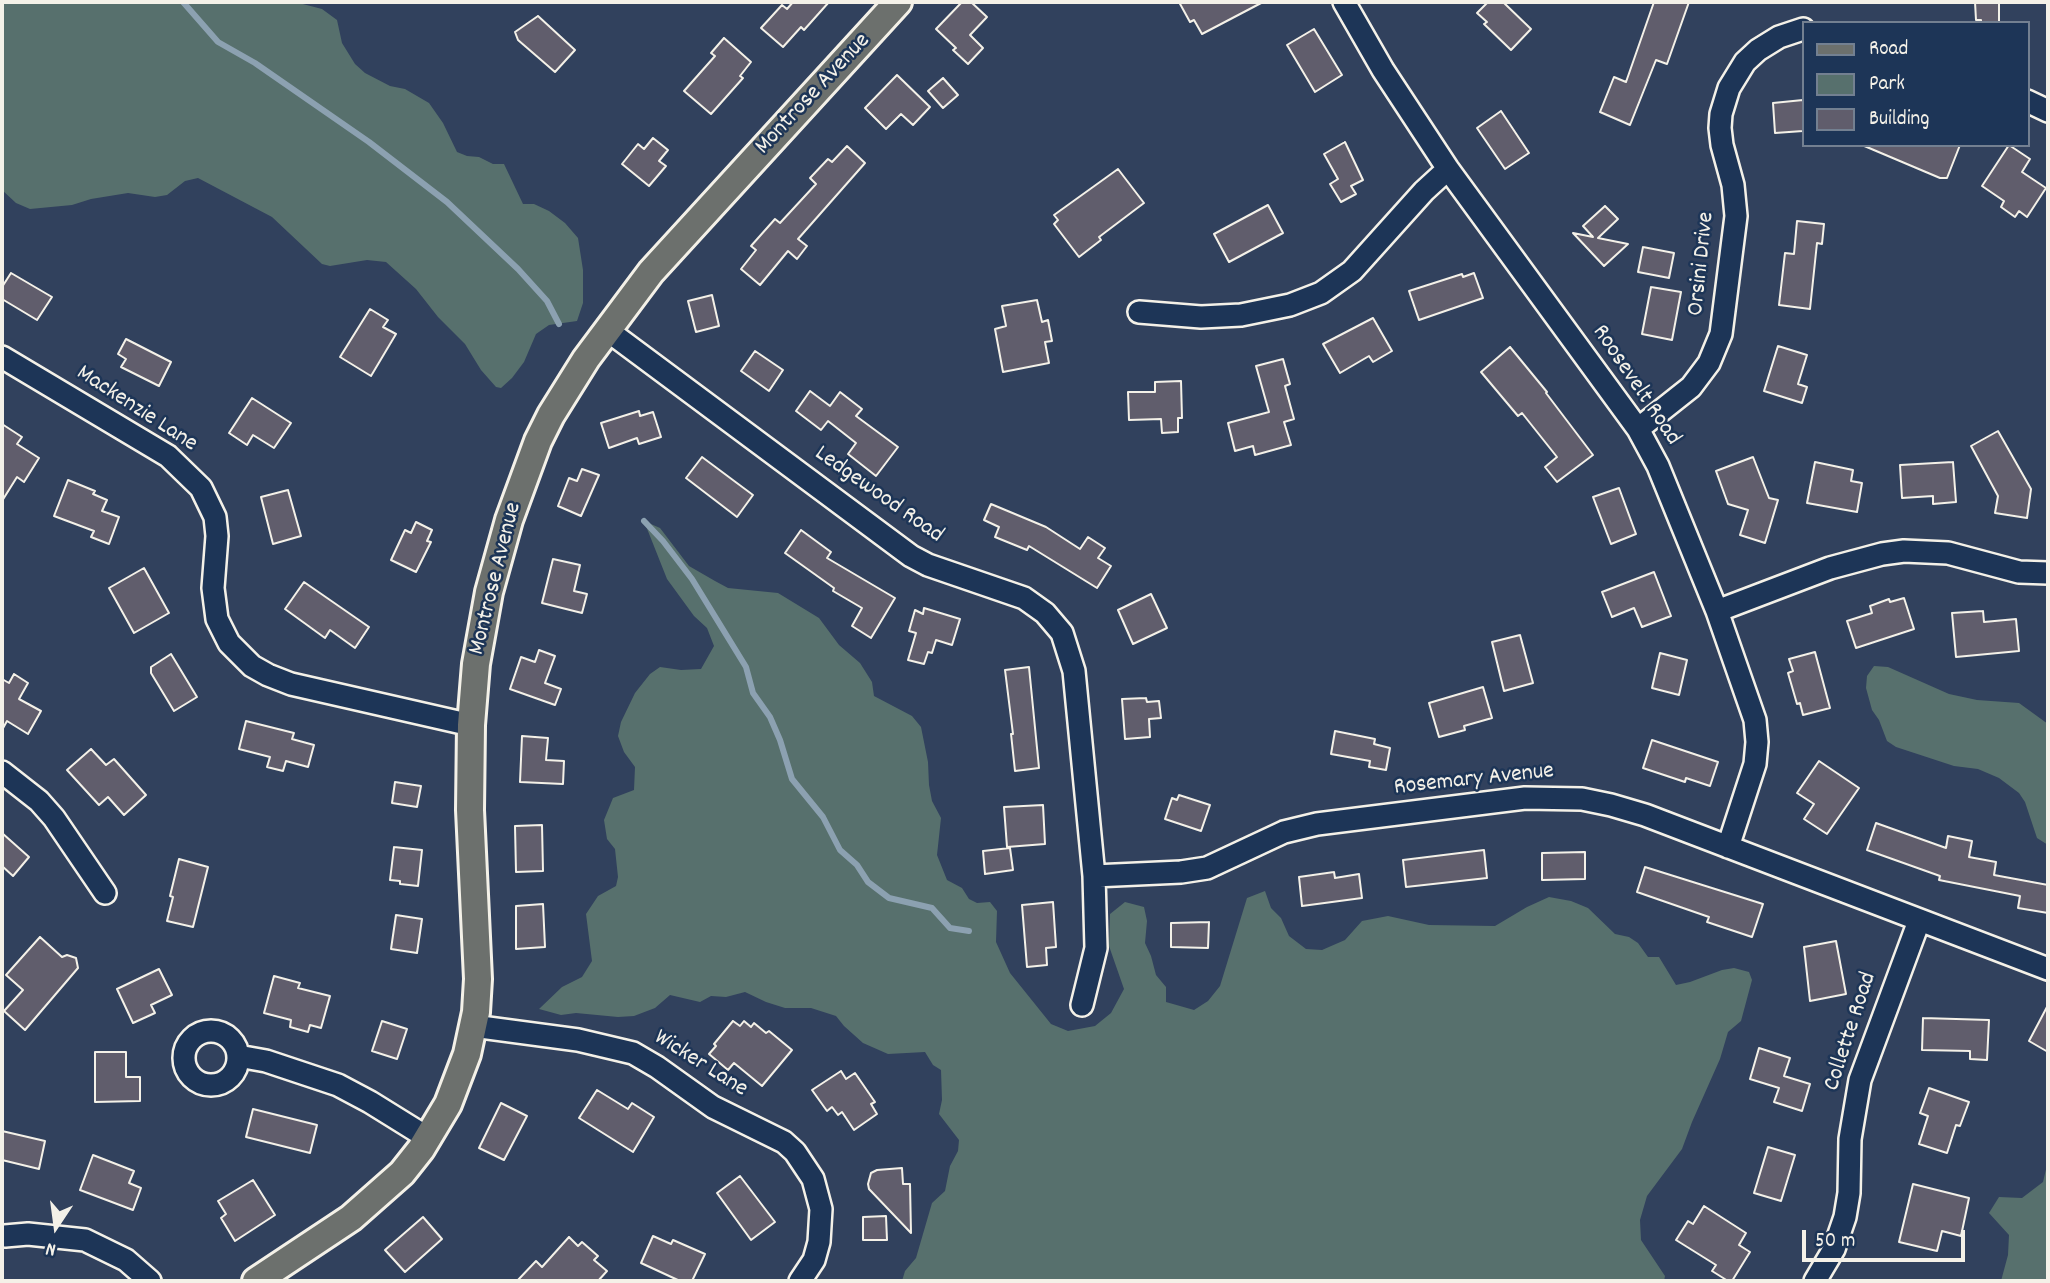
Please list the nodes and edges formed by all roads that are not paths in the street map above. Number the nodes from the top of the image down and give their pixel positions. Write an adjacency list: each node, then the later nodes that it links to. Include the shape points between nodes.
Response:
1 (898, 2): 8 (main road, Montrose Avenue, via 651,272)
2 (1344, 2): 6 (street, Roosevelt Road)
3 (1801, 30): 10 (street, Orsini Drive, via 1758,50 1729,88 1720,128 1736,216 1721,334 1710,363 1696,382)
4 (2029, 102): 5 (street)
5 (2048, 111)
6 (1448, 169): 7 (street, via 1352,271 1321,293 1290,306 1241,315); 10 (street, Roosevelt Road)
7 (1139, 312)
8 (607, 330): 13 (main road, Montrose Avenue, via 551,415 513,507 483,617); 16 (street, Ledgewood Road, via 911,556 1024,598 1054,622 1068,645 1074,671)
9 (2, 357): 13 (street, Mackenzie Lane, via 168,456 201,488 215,517 216,619 229,643 252,666 291,684)
10 (1638, 429): 12 (street, Roosevelt Road, via 1658,466)
11 (2048, 573): 12 (street, via 2020,572 1948,553 1904,551 1830,568)
12 (1717, 611): 15 (street, Roosevelt Road, via 1757,731 1755,764)
13 (471, 725): 21 (main road, Montrose Avenue, via 478,979)
14 (2, 772): 17 (street, via 54,818)
15 (1728, 847): 16 (street, Rosemary Avenue, via 1611,804 1525,798 1295,829 1194,871); 18 (street, Rosemary Avenue)
16 (1094, 876): 20 (street, Ledgewood Road, via 1096,954)
17 (104, 893)
18 (1919, 921): 19 (street, Rosemary Avenue); 28 (street, Collette Road, via 1860,1080 1850,1139 1845,1217 1834,1249)
19 (2048, 969)
20 (1082, 1006)
21 (473, 1026): 23 (main road, Montrose Avenue, via 458,1080); 27 (street, Wicker Lane, via 578,1040 632,1053 713,1107 784,1142 813,1179 821,1209 819,1242)
22 (238, 1056): 23 (street, via 338,1085)
23 (428, 1138): 26 (main road, Montrose Avenue, via 402,1173 370,1203)
24 (5, 1236): 25 (street, via 85,1240 126,1260)
25 (150, 1281)
26 (257, 1281)
27 (800, 1281)
28 (1815, 1281)

